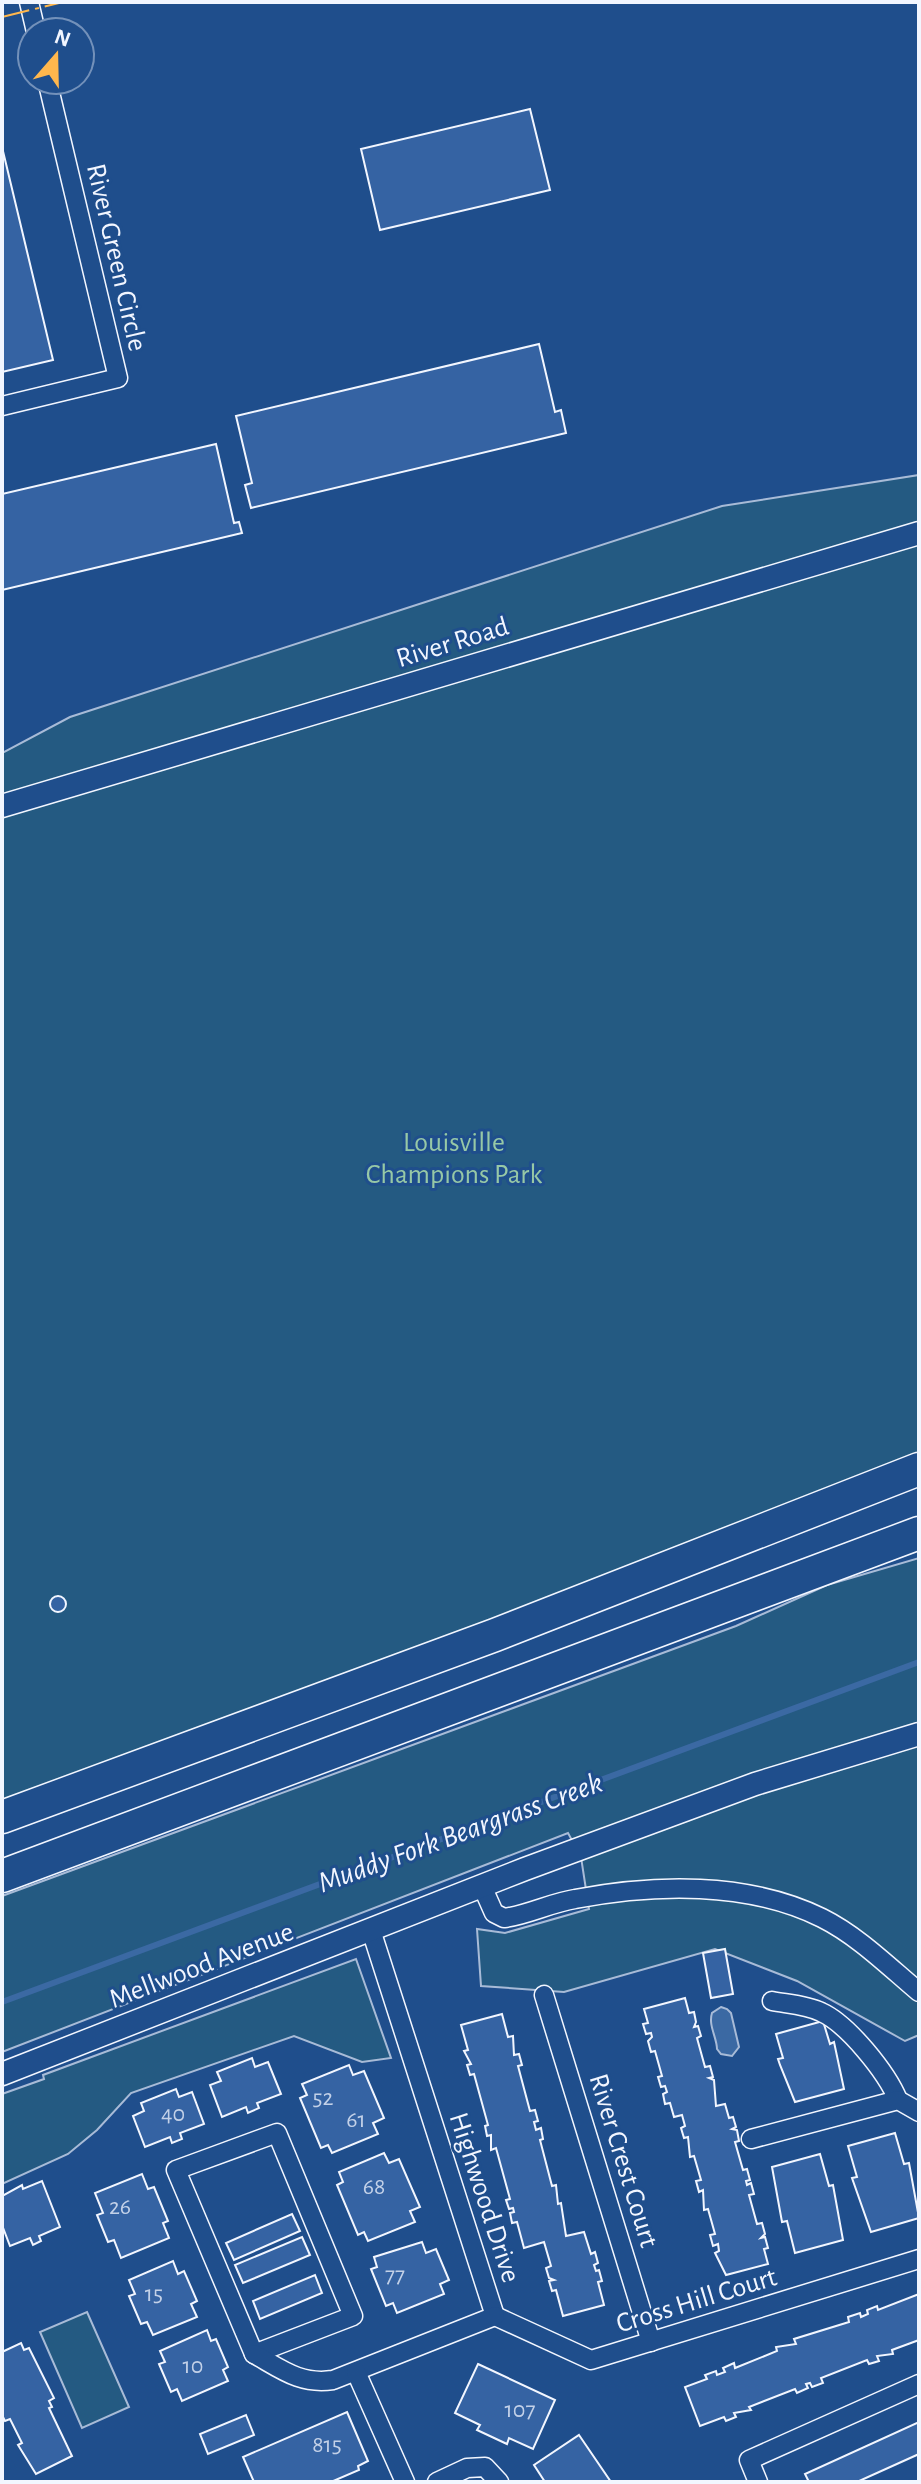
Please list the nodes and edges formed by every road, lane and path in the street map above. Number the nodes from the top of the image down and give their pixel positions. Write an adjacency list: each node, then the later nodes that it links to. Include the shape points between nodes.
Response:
1 (51, 96): 2 (street, River Green Circle, via 118,378)
2 (2, 406)
3 (919, 533): 4 (street, River Road)
4 (2, 806)
5 (919, 1469): 8 (highway, via 509,1629)
6 (919, 1533): 9 (highway)
7 (919, 1734): 10 (street, Mellwood Avenue, via 755,1784)
8 (2, 1817)
9 (2, 1876)
10 (482, 1886): 11 (street, Mellwood Avenue); 12 (street, via 494,1913 504,1918 573,1899 637,1890 697,1889 784,1903 849,1934)
11 (371, 1930): 15 (street, Mellwood Avenue); 20 (street, Highwood Drive)
12 (919, 1992)
13 (544, 1995): 21 (street, River Crest Court)
14 (772, 2001): 16 (street, via 817,2009 835,2019 891,2082)
15 (2, 2074)
16 (898, 2100): 17 (street); 18 (street)
17 (919, 2112)
18 (751, 2139)
19 (919, 2259): 21 (street, Cross Hill Court)
20 (495, 2316): 21 (street, Cross Hill Court, via 591,2360); 23 (street, Highwood Drive)
21 (651, 2342)
22 (254, 2354): 22 (street, via 176,2170 277,2133 353,2316); 23 (street, Highwood Drive, via 314,2383)
23 (356, 2372): 25 (street)
24 (919, 2384): 28 (street, via 749,2460)
25 (405, 2482)
26 (437, 2482): 27 (street, via 467,2468 485,2467)
27 (499, 2482)
28 (758, 2482)

